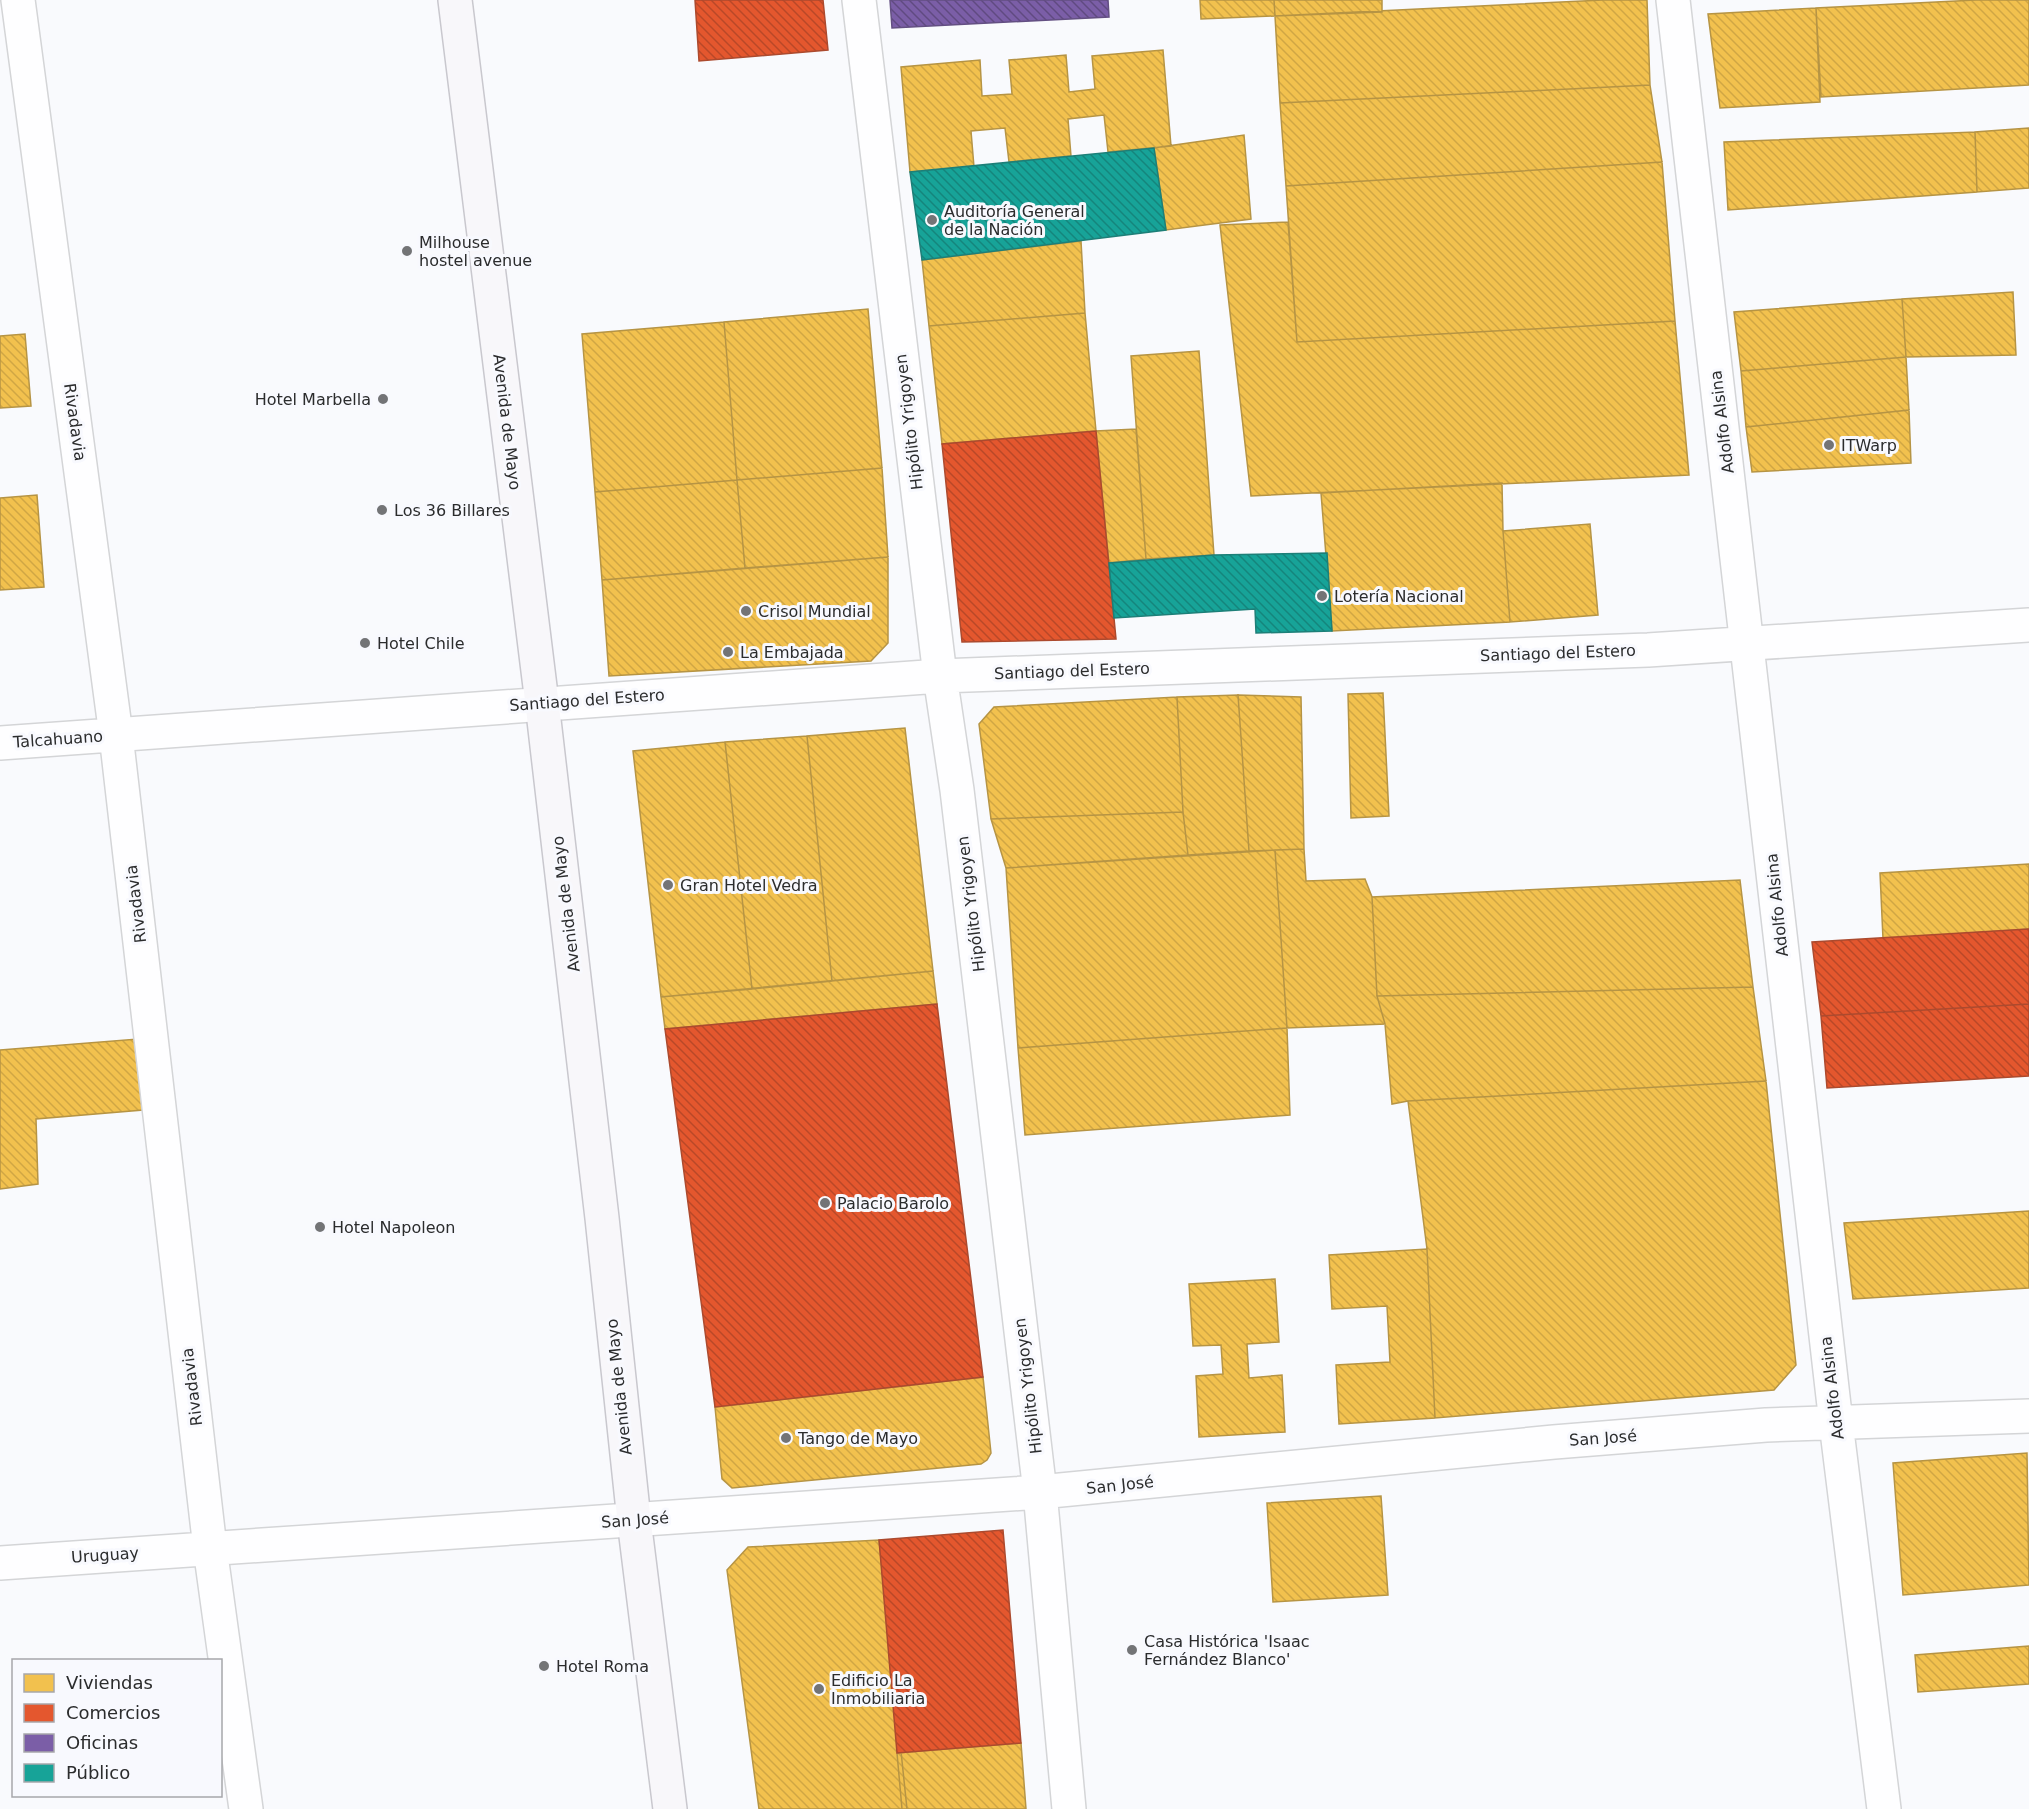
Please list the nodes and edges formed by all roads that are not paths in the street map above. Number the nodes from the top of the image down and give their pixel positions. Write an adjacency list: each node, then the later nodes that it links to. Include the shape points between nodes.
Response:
1 (18, 0): 9 (street, Rivadavia)
2 (455, 0): 8 (main road, Avenida de Mayo)
3 (859, 0): 7 (street, Hipólito Yrigoyen)
4 (1673, 0): 6 (street, Adolfo Alsina)
5 (2029, 625): 6 (street, Santiago del Estero)
6 (1748, 645): 7 (street, Santiago del Estero); 12 (street, Adolfo Alsina)
7 (940, 676): 8 (street, Santiago del Estero); 13 (street, Hipólito Yrigoyen)
8 (542, 703): 9 (street, Santiago del Estero); 14 (main road, Avenida de Mayo)
9 (116, 735): 10 (street, Talcahuano); 15 (street, Rivadavia)
10 (0, 743)
11 (2029, 1416): 12 (street, San José)
12 (1836, 1423): 13 (street, San José, via 1554,1442); 20 (street, Adolfo Alsina)
13 (1040, 1492): 14 (street, San José); 19 (street, Hipólito Yrigoyen)
14 (634, 1520): 15 (street, San José); 18 (main road, Avenida de Mayo)
15 (210, 1548): 16 (street, Uruguay); 17 (street, Rivadavia)
16 (0, 1563)
17 (246, 1809)
18 (670, 1809)
19 (1069, 1809)
20 (1884, 1809)

